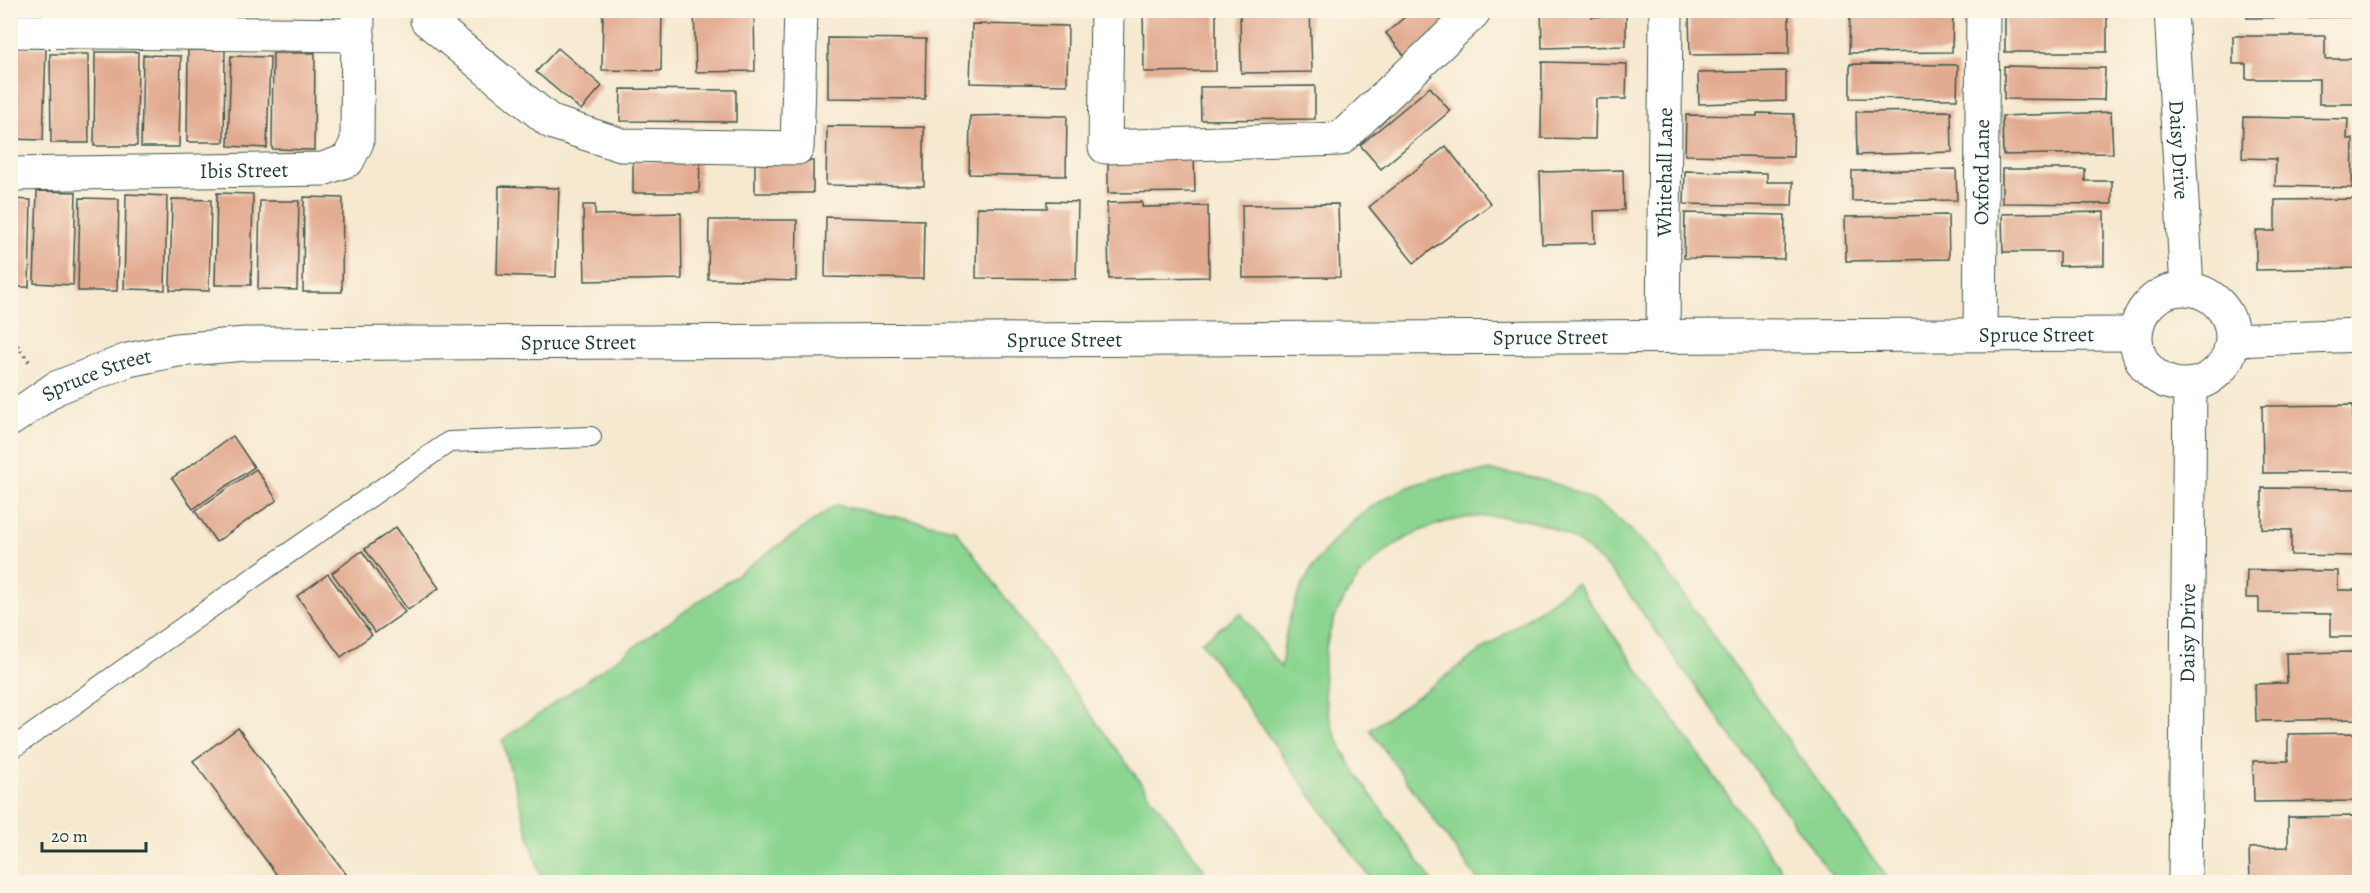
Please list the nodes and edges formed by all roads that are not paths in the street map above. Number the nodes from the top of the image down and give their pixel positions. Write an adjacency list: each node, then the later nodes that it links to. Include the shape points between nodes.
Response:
1 (428, 10): 2 (street, via 428,20 551,122 621,145 797,148)
2 (801, 10)
3 (1107, 10): 4 (street, via 1105,147 1340,139)
4 (1473, 10)
5 (1666, 10): 15 (street, Whitehall Lane)
6 (1983, 10): 12 (street, Oxford Lane)
7 (2171, 10): 11 (street, Daisy Drive)
8 (358, 23): 9 (street); 10 (street, Ibis Street, via 357,142 348,160 323,169)
9 (10, 31)
10 (10, 174)
11 (2187, 289): 13 (street, via 2173,290 2154,299 2142,313); 16 (street, via 2217,301 2227,313)
12 (1980, 334): 13 (street, Spruce Street); 15 (street, Spruce Street)
13 (2135, 334): 17 (street, via 2140,358 2154,375 2172,384)
14 (2360, 335): 16 (street)
15 (1663, 336): 18 (street, Spruce Street, via 245,344 177,350 128,360 56,388)
16 (2233, 340): 17 (street, via 2220,369 2203,382)
17 (2190, 385): 21 (street, Daisy Drive)
18 (10, 420)
19 (591, 437): 20 (lane, via 449,442)
20 (10, 750)
21 (2185, 882)

